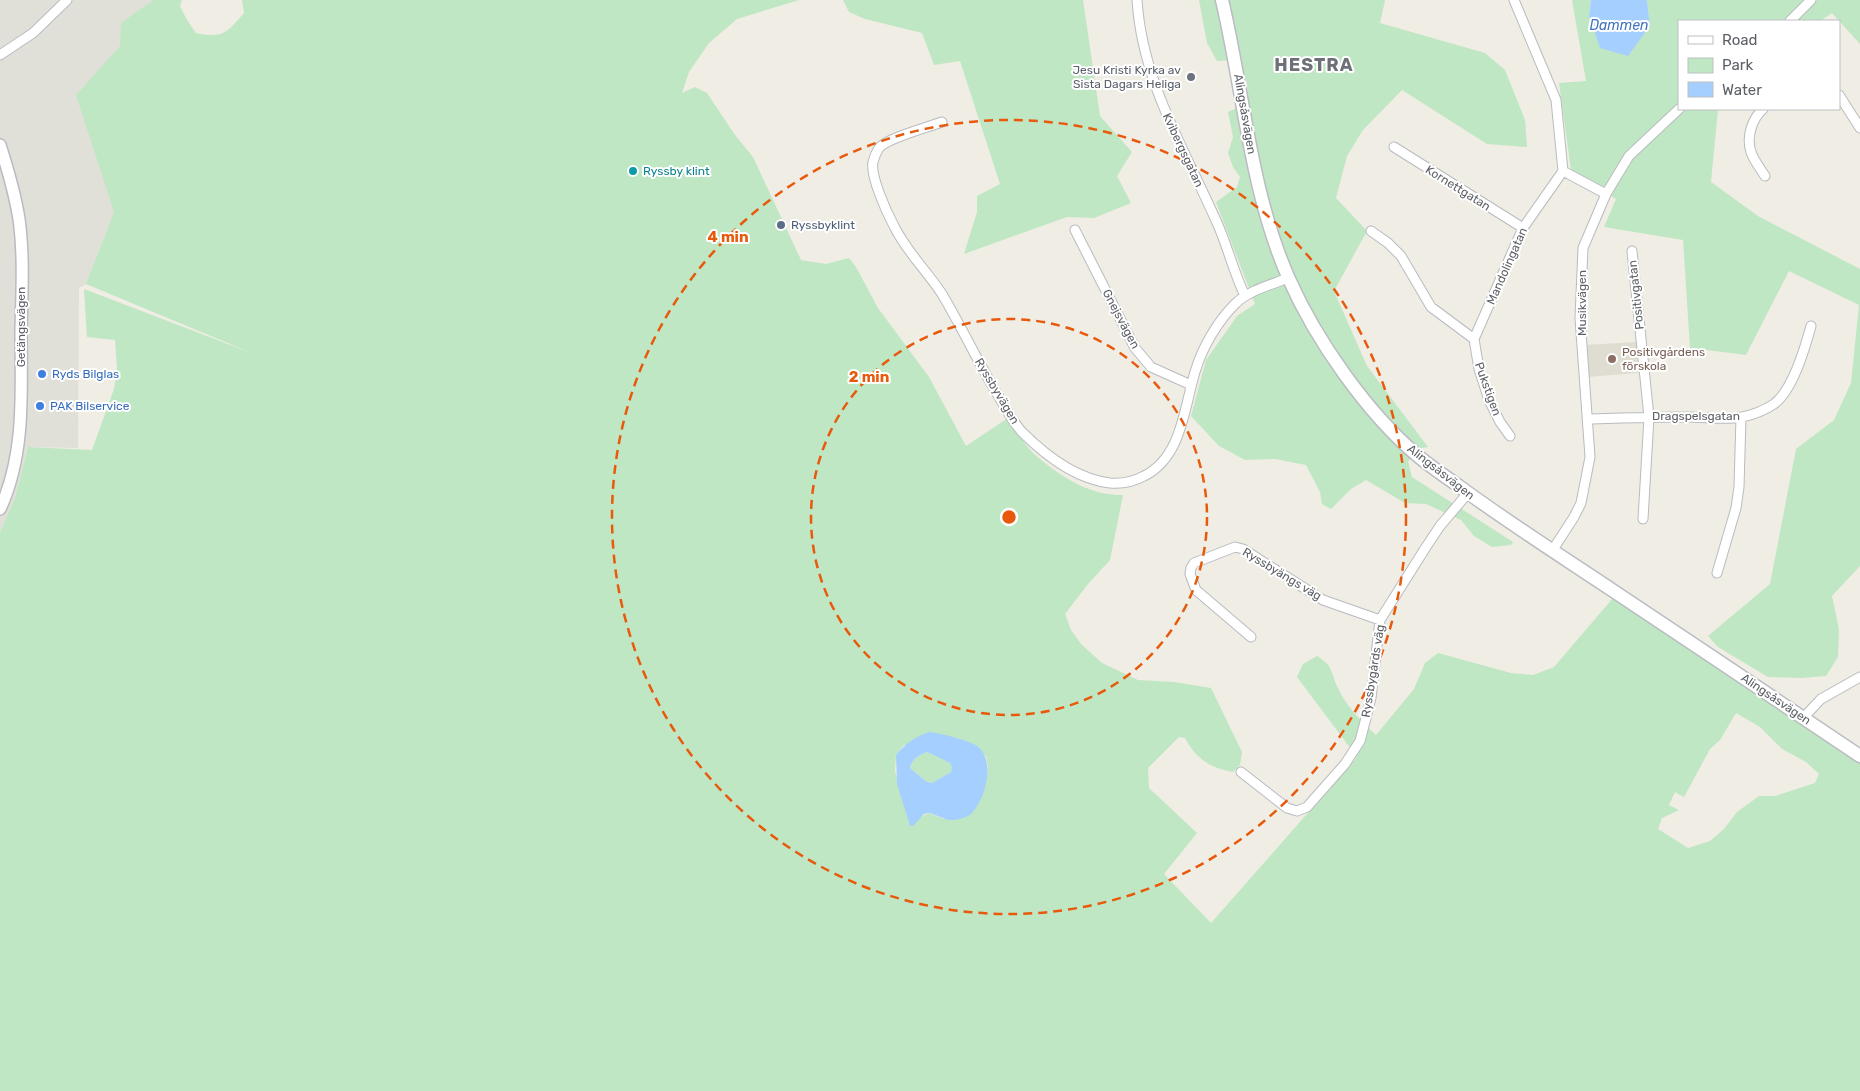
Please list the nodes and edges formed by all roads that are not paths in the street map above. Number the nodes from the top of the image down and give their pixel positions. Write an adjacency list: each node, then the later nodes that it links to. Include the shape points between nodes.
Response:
1 (67, 0): 7 (street, via 33,33)
2 (1136, 0): 23 (street, Kvibergsgatan, via 1156,88 1218,225)
3 (1222, 0): 22 (main road, Alingsåsvägen, via 1260,194)
4 (1514, 0): 15 (street, via 1556,100)
5 (1811, 0): 6 (street)
6 (1791, 20)
7 (0, 56)
8 (1840, 97): 12 (street)
9 (1678, 110): 17 (street, Musikvägen, via 1629,156)
10 (1762, 110): 16 (street, via 1750,131 1750,150)
11 (942, 122): 26 (street, Ryssbyvägen, via 879,148 872,169 903,242 943,296 1020,430 1055,460 1077,473 1093,480 1128,483 1151,473 1167,457)
12 (1860, 128)
13 (0, 145): 32 (street, Getängsvägen, via 19,219 22,308 19,440 13,475)
14 (1394, 147): 18 (street, Kornettgatan)
15 (1564, 171): 17 (street); 18 (street, Mandolingatan)
16 (1765, 176)
17 (1606, 194): 29 (street, Musikvägen, via 1583,248 1580,318)
18 (1523, 228): 25 (street, Mandolingatan)
19 (1075, 230): 26 (street, Gnejsvägen, via 1135,348 1151,367)
20 (1371, 231): 25 (street, via 1401,256 1431,307)
21 (1632, 251): 27 (street, Positivgatan)
22 (1288, 278): 23 (street, Ryssbyvägen); 31 (main road, Alingsåsvägen, via 1318,335 1367,403 1417,456)
23 (1245, 296): 26 (street, Ryssbyvägen, via 1209,338)
24 (1811, 326): 28 (street, Dragspelsgatan, via 1782,397 1763,410)
25 (1474, 339): 30 (street, Pukstigen, via 1479,369 1490,400)
26 (1192, 385)
27 (1649, 417): 28 (street, Dragspelsgatan); 29 (street, Dragspelsgatan); 33 (street, Positivgatan)
28 (1741, 417): 35 (street, via 1736,508)
29 (1588, 419): 34 (street, Musikvägen, via 1590,457 1581,503)
30 (1510, 436)
31 (1468, 493): 34 (main road, Alingsåsvägen); 36 (street, Ryssbygårds väg, via 1431,540)
32 (0, 508)
33 (1642, 519)
34 (1552, 550): 39 (main road, Alingsåsvägen)
35 (1717, 572)
36 (1380, 620): 37 (street, Ryssbyängs väg, via 1323,600 1244,549 1235,547 1194,563 1190,574 1196,590); 41 (street, Ryssbygårds väg, via 1371,698 1360,741 1345,764 1307,807 1297,811 1287,808)
37 (1251, 637)
38 (1860, 677): 39 (street, via 1821,698)
39 (1803, 718): 40 (main road, Alingsåsvägen)
40 (1860, 756)
41 (1241, 772)

